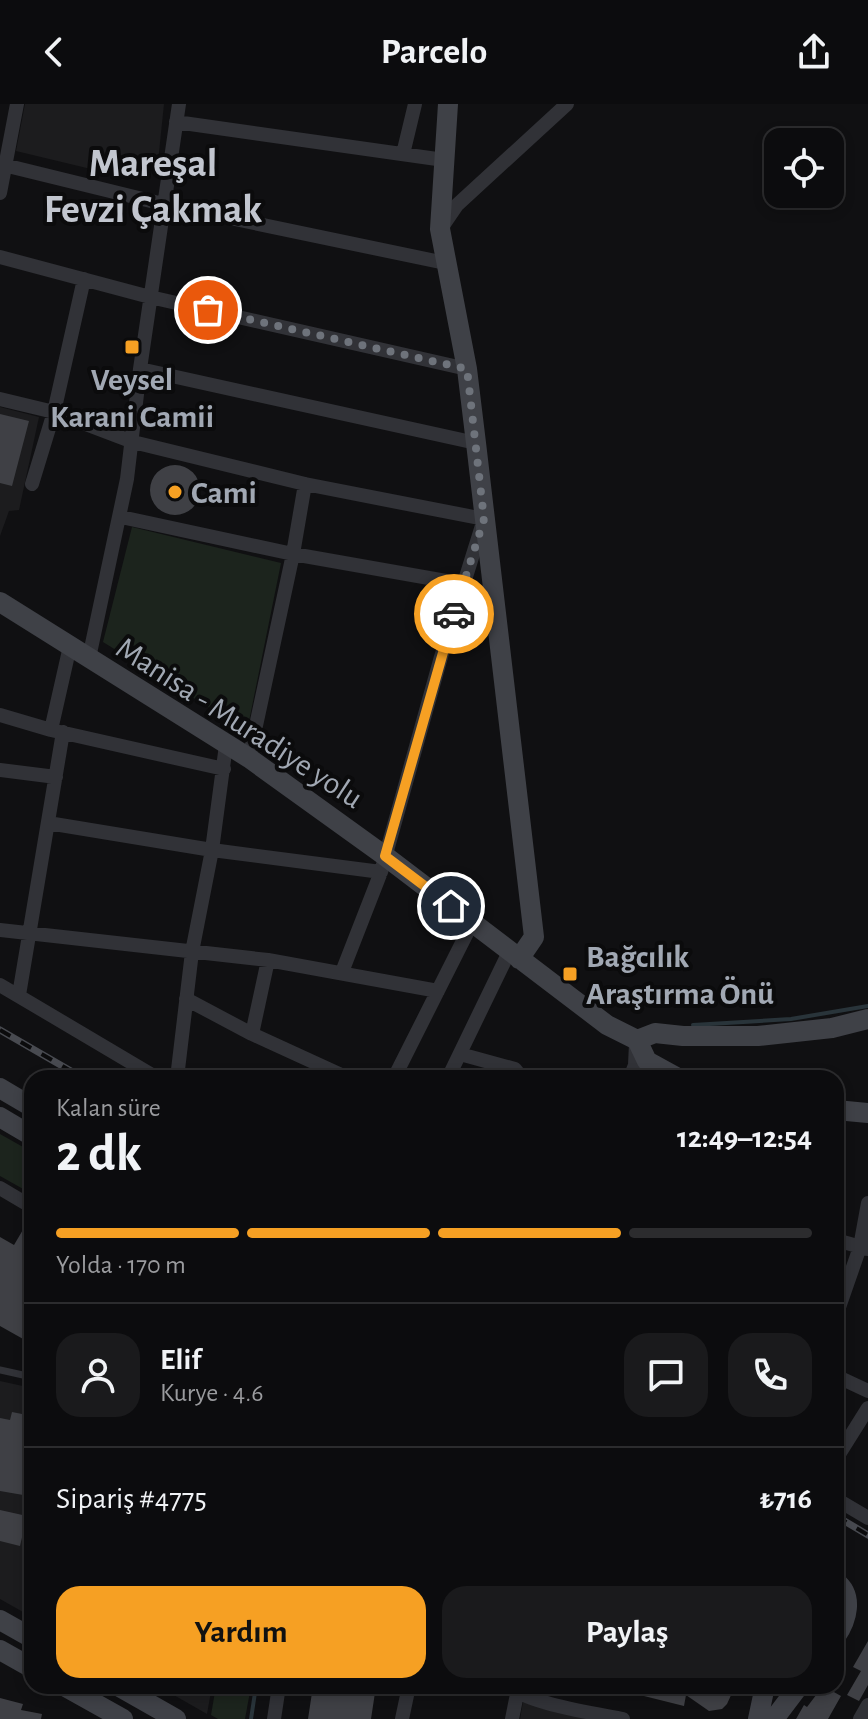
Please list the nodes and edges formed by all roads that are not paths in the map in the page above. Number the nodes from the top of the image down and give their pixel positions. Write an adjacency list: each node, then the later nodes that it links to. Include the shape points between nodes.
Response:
1 (17, 104): 9 (street)
2 (179, 104): 6 (street)
3 (415, 104): 7 (street)
4 (448, 104): 8 (main road)
5 (567, 104): 12 (street, via 457,205)
6 (176, 122): 7 (street); 11 (street)
7 (403, 154): 8 (street)
8 (444, 160): 12 (main road)
9 (2, 164): 10 (street); 11 (street)
10 (0, 193)
11 (163, 204): 14 (street); 16 (street)
12 (440, 229): 14 (main road)
13 (0, 257): 15 (street)
14 (445, 263): 18 (main road)
15 (84, 279): 16 (street); 20 (street)
16 (150, 297): 17 (street); 18 (street)
17 (140, 369): 21 (street); 22 (street)
18 (467, 369): 22 (main road)
19 (0, 399): 20 (street)
20 (54, 412): 21 (street); 23 (street)
21 (133, 442): 24 (street); 25 (street)
22 (476, 443): 26 (main road)
23 (32, 484)
24 (305, 484): 26 (street); 27 (street)
25 (121, 517): 27 (street); 31 (street)
26 (484, 519): 28 (street); 46 (main road, via 534,937)
27 (293, 554): 28 (street); 35 (street)
28 (463, 584): 41 (street)
29 (0, 602): 30 (main road, Manisa - Muradiye yolu)
30 (70, 646): 31 (main road, Manisa - Muradiye yolu); 33 (street)
31 (89, 658): 34 (main road, Manisa - Muradiye yolu)
32 (0, 715): 33 (street)
33 (57, 731): 36 (street); 38 (street)
34 (226, 745): 35 (main road, Manisa - Muradiye yolu); 36 (street)
35 (249, 758): 41 (main road, Manisa - Muradiye yolu)
36 (224, 769): 40 (street)
37 (0, 770): 38 (street)
38 (56, 777): 39 (street)
39 (48, 823): 40 (street); 44 (street)
40 (212, 850): 41 (street); 45 (street)
41 (383, 864): 42 (main road, Manisa - Muradiye yolu); 48 (street)
42 (472, 923): 46 (main road, Manisa - Muradiye yolu); 50 (street)
43 (0, 930): 44 (street)
44 (28, 933): 45 (street); 51 (street)
45 (192, 952): 47 (street); 52 (street)
46 (514, 956): 55 (main road, Manisa - Muradiye yolu, via 607,1025); 56 (street)
47 (268, 960): 48 (street); 54 (street)
48 (342, 972): 50 (street)
49 (0, 985): 51 (street)
50 (438, 991): 60 (street)
51 (19, 995): 57 (street)
52 (186, 999): 54 (street); 58 (street)
53 (868, 1019): 55 (main road, via 758,1036 655,1033)
54 (252, 1034): 59 (street)
55 (637, 1040): 63 (street); 64 (main road, via 647,1061)
56 (460, 1054): 61 (street); 62 (street)
57 (144, 1070)
58 (178, 1070)
59 (331, 1070)
60 (398, 1070)
61 (452, 1070)
62 (516, 1070)
63 (633, 1070)
64 (663, 1070)
65 (0, 1088): 66 (main road)
66 (24, 1102)
67 (844, 1111): 68 (main road)
68 (868, 1113)
69 (0, 1117): 70 (main road)
70 (24, 1131)
71 (0, 1188): 72 (street)
72 (24, 1202)
73 (868, 1203): 75 (street)
74 (844, 1242): 75 (street)
75 (864, 1248): 76 (street)
76 (844, 1297)
77 (0, 1370): 78 (lane)
78 (24, 1375)
79 (844, 1380): 80 (street)
80 (868, 1391)
81 (868, 1408): 82 (street)
82 (844, 1446)
83 (844, 1504): 84 (street)
84 (868, 1518)
85 (844, 1591): 87 (main road)
86 (0, 1620): 88 (main road)
87 (844, 1624)
88 (24, 1634)
89 (0, 1650): 90 (main road)
90 (24, 1664)
91 (78, 1694): 100 (main road)
92 (132, 1694): 101 (main road)
93 (278, 1694): 102 (street)
94 (407, 1694): 103 (street)
95 (514, 1694): 104 (street)
96 (529, 1694): 105 (street)
97 (763, 1694): 106 (main road)
98 (793, 1694): 107 (main road)
99 (868, 1705): 108 (street)
100 (123, 1719)
101 (176, 1719)
102 (274, 1719)
103 (402, 1719)
104 (512, 1719)
105 (623, 1719)
106 (758, 1719)
107 (774, 1719)
108 (860, 1719)

